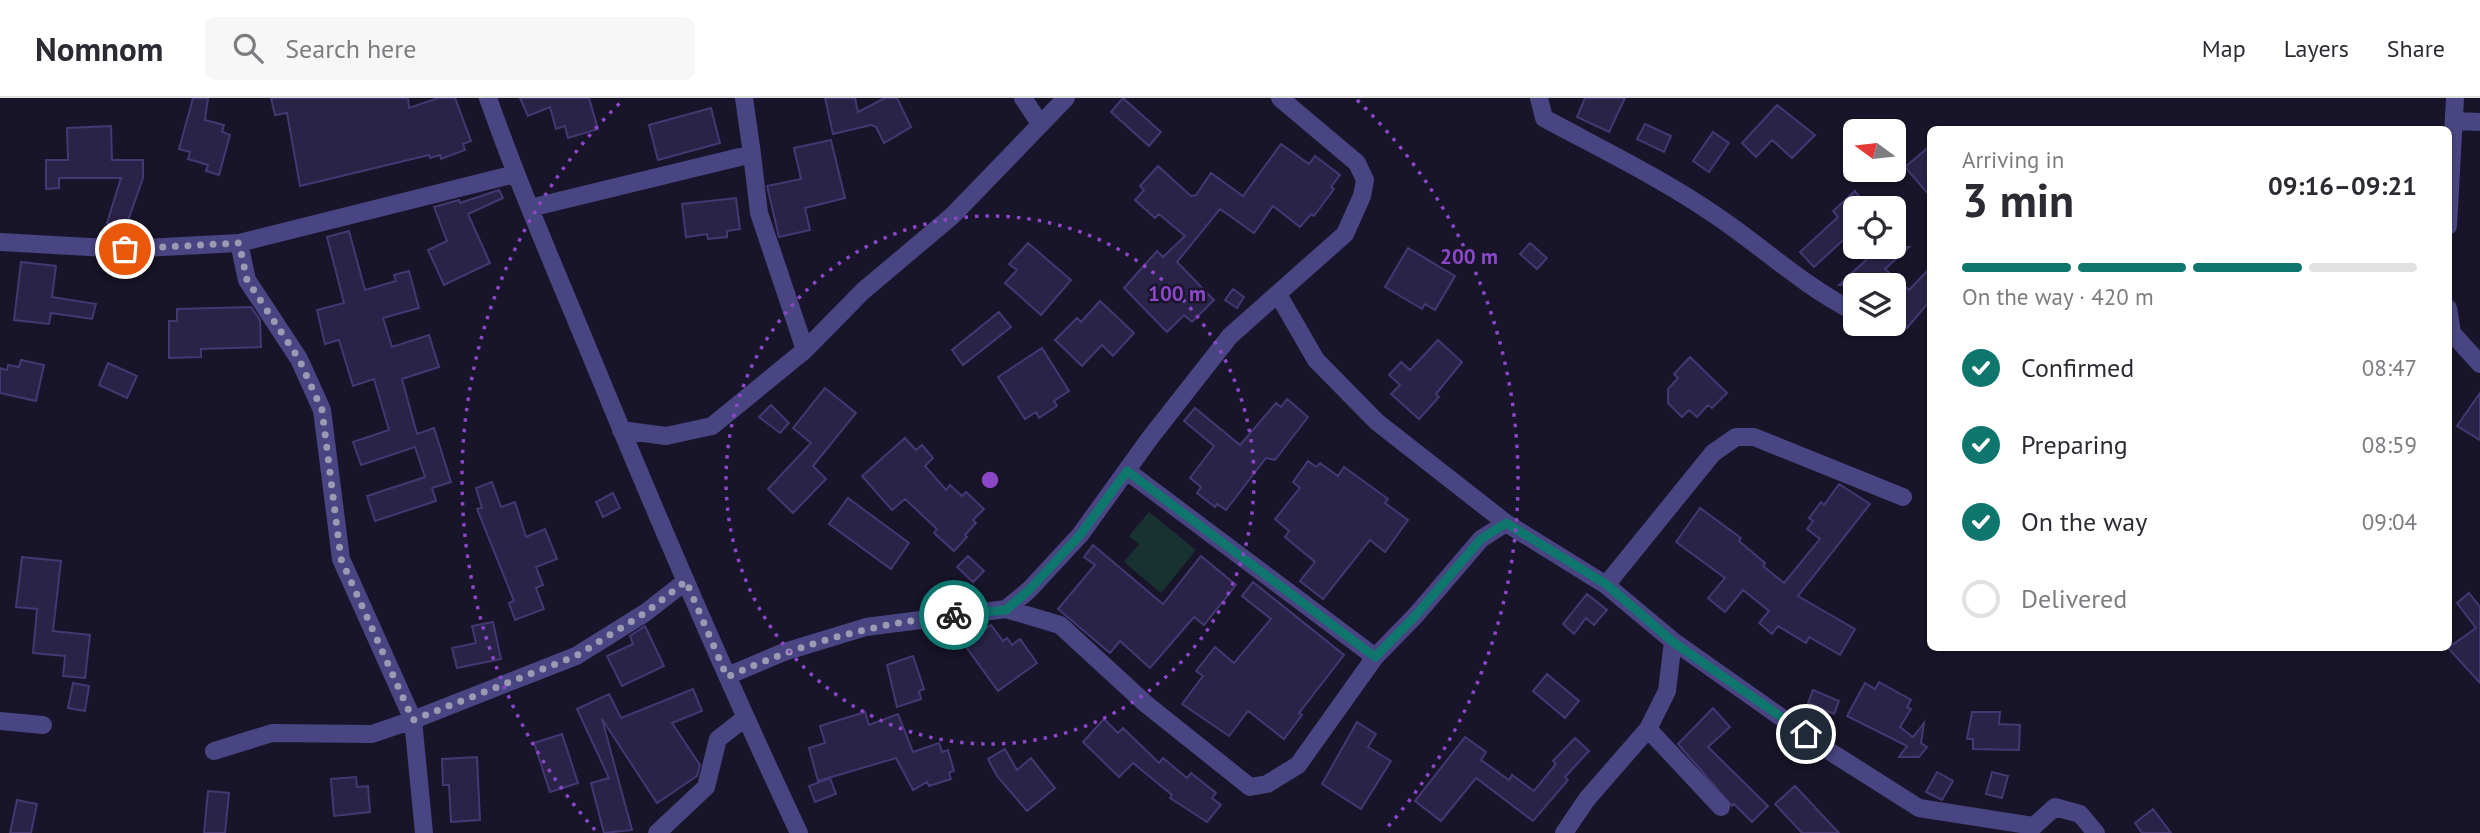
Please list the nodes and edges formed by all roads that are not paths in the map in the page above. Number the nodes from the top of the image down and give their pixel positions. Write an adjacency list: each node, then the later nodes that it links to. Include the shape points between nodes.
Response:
1 (488, 98): 13 (street)
2 (744, 98): 11 (street)
3 (1023, 98): 9 (street)
4 (1066, 98): 9 (street)
5 (1280, 98): 17 (street, via 1357,163 1365,180 1345,234)
6 (1539, 98): 18 (street, via 1544,118 1716,215 1815,290)
7 (2455, 98): 8 (street)
8 (2454, 121): 10 (street); 12 (street)
9 (1040, 122): 20 (street, via 952,216 863,291)
10 (2480, 122)
11 (752, 153): 14 (street); 20 (street, via 760,213)
12 (2452, 156)
13 (515, 174): 14 (street); 16 (street)
14 (530, 208): 22 (street)
15 (0, 242): 16 (street, via 125,249)
16 (239, 243): 33 (street, via 247,280 299,359 322,410 341,559)
17 (1279, 296): 23 (street, via 1230,336); 25 (street, via 1316,360 1377,422)
18 (1843, 305)
19 (2452, 333): 21 (street)
20 (805, 350): 22 (street, via 712,426 666,436)
21 (2480, 364)
22 (621, 429): 26 (street)
23 (1127, 471): 28 (street, via 1080,535); 30 (street)
24 (1903, 497): 27 (street, via 1754,437 1736,438 1713,453)
25 (1506, 523): 27 (street); 30 (street, via 1481,539)
26 (686, 581): 31 (street); 33 (street, via 576,656)
27 (1606, 584): 29 (street)
28 (1006, 610): 30 (street, via 1060,625 1146,704 1250,786 1267,784 1298,765); 31 (street, via 866,627 784,652)
29 (1673, 642): 36 (street, via 1667,691); 43 (street, via 1919,808 2034,826 2055,807 2080,814)
30 (1375, 657)
31 (727, 677): 32 (street)
32 (745, 718): 40 (street, via 718,739 706,787); 41 (street)
33 (413, 720): 37 (street, via 372,734 272,733); 39 (street)
34 (0, 721): 35 (street)
35 (43, 725)
36 (1648, 729): 38 (street); 42 (street)
37 (214, 751)
38 (1721, 807)
39 (424, 833)
40 (657, 833)
41 (799, 833)
42 (1564, 833)
43 (2096, 833)

